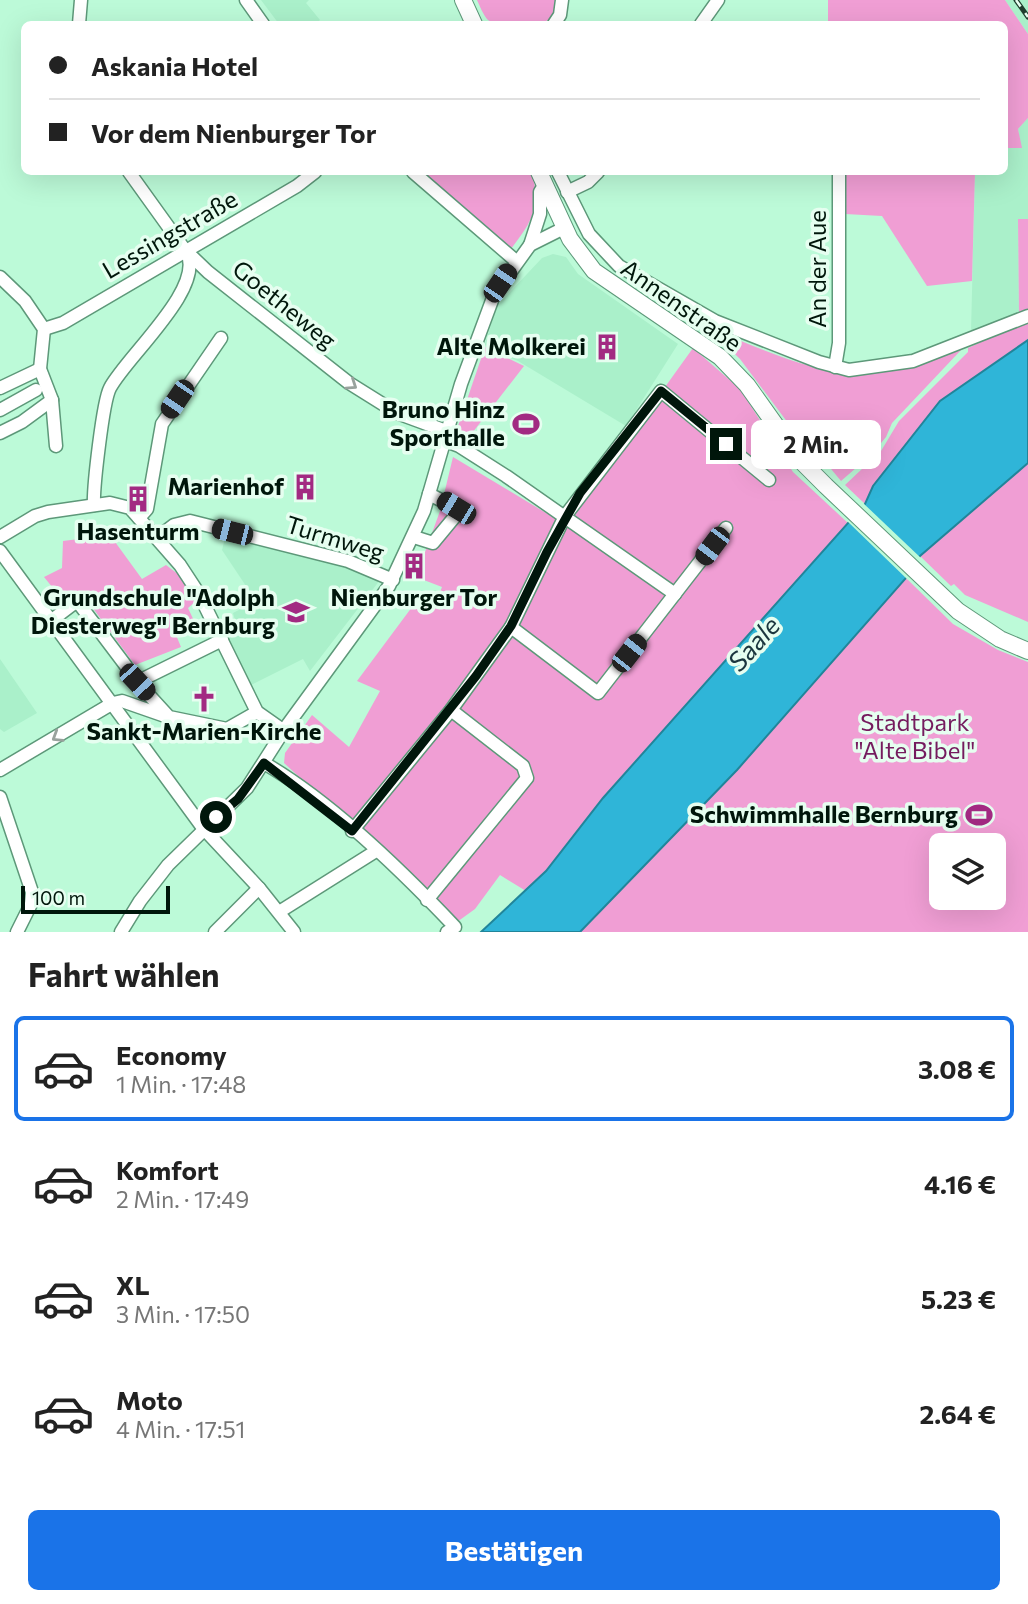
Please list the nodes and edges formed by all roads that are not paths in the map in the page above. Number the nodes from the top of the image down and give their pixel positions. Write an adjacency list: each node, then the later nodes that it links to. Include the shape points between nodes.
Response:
1 (81, 0): 6 (street)
2 (246, 0): 7 (street)
3 (463, 0): 8 (main road)
4 (562, 0): 9 (street)
5 (718, 0): 10 (street)
6 (79, 21)
7 (261, 21)
8 (473, 21)
9 (556, 21)
10 (703, 21)
11 (131, 175): 21 (street, Goetheweg)
12 (310, 175): 21 (street, Lessingstraße)
13 (416, 175): 22 (street)
14 (560, 175): 18 (street)
15 (595, 175): 18 (street)
16 (839, 175): 27 (street, An der Aue, via 839,343)
17 (542, 178): 19 (main road, Annenstraße); 20 (street, via 540,214)
18 (568, 192): 27 (street, via 589,234 619,266 732,329)
19 (564, 228): 20 (street); 51 (main road, Annenstraße, via 587,265 601,277 729,366 801,461 942,596 986,631)
20 (530, 245): 22 (street)
21 (185, 250): 25 (street, Lessingstraße, via 63,323); 34 (street, Goetheweg, one-way to 34, via 349,383); 38 (street, via 191,261 190,274 161,323 109,390)
22 (516, 261): 34 (street, via 488,306)
23 (0, 277): 25 (street)
24 (1028, 316): 27 (street, via 913,361 859,370)
25 (44, 328): 28 (street)
26 (221, 338): 40 (street, via 162,424 147,509)
27 (835, 366)
28 (40, 369): 29 (street); 31 (street)
29 (0, 388)
30 (36, 390): 32 (street)
31 (52, 400): 33 (street); 35 (street)
32 (0, 410)
33 (0, 433)
34 (445, 436): 37 (street); 39 (street, Goetheweg)
35 (56, 446)
36 (769, 480): 39 (street, via 661,391)
37 (429, 494): 43 (street); 43 (street, via 456,508 457,514 433,543)
38 (94, 505): 40 (street, via 124,505); 42 (street, via 36,516)
39 (565, 516): 47 (street, Goetheweg); 49 (street)
40 (139, 518): 44 (street)
41 (726, 528): 47 (street)
42 (0, 537)
43 (414, 537): 46 (street)
44 (157, 538): 46 (street, Turmweg, via 174,524 190,521 348,561); 50 (street, via 199,594)
45 (0, 551): 48 (street)
46 (393, 580): 58 (street)
47 (675, 594): 49 (street, via 598,693)
48 (52, 620): 52 (street, via 77,601); 54 (street)
49 (511, 626): 55 (street)
50 (222, 640): 53 (street); 56 (street)
51 (1028, 651)
52 (126, 666)
53 (137, 682): 54 (street); 57 (street)
54 (117, 702): 57 (street); 60 (street, one-way to 60); 62 (street)
55 (451, 710): 63 (street); 66 (street, via 523,766 527,778)
56 (257, 712): 57 (street, via 227,729); 58 (street)
57 (169, 717)
58 (284, 731): 59 (street)
59 (264, 763): 62 (street, via 243,797); 63 (street)
60 (0, 770)
61 (0, 797): 69 (street, via 32,891 31,904)
62 (203, 828): 65 (street); 70 (street, via 148,890)
63 (352, 831): 64 (street)
64 (376, 851): 66 (street); 67 (street)
65 (259, 888): 67 (street); 71 (street)
66 (427, 900): 68 (street)
67 (279, 912): 72 (street)
68 (451, 930)
69 (17, 932)
70 (121, 932)
71 (215, 932)
72 (293, 932)

